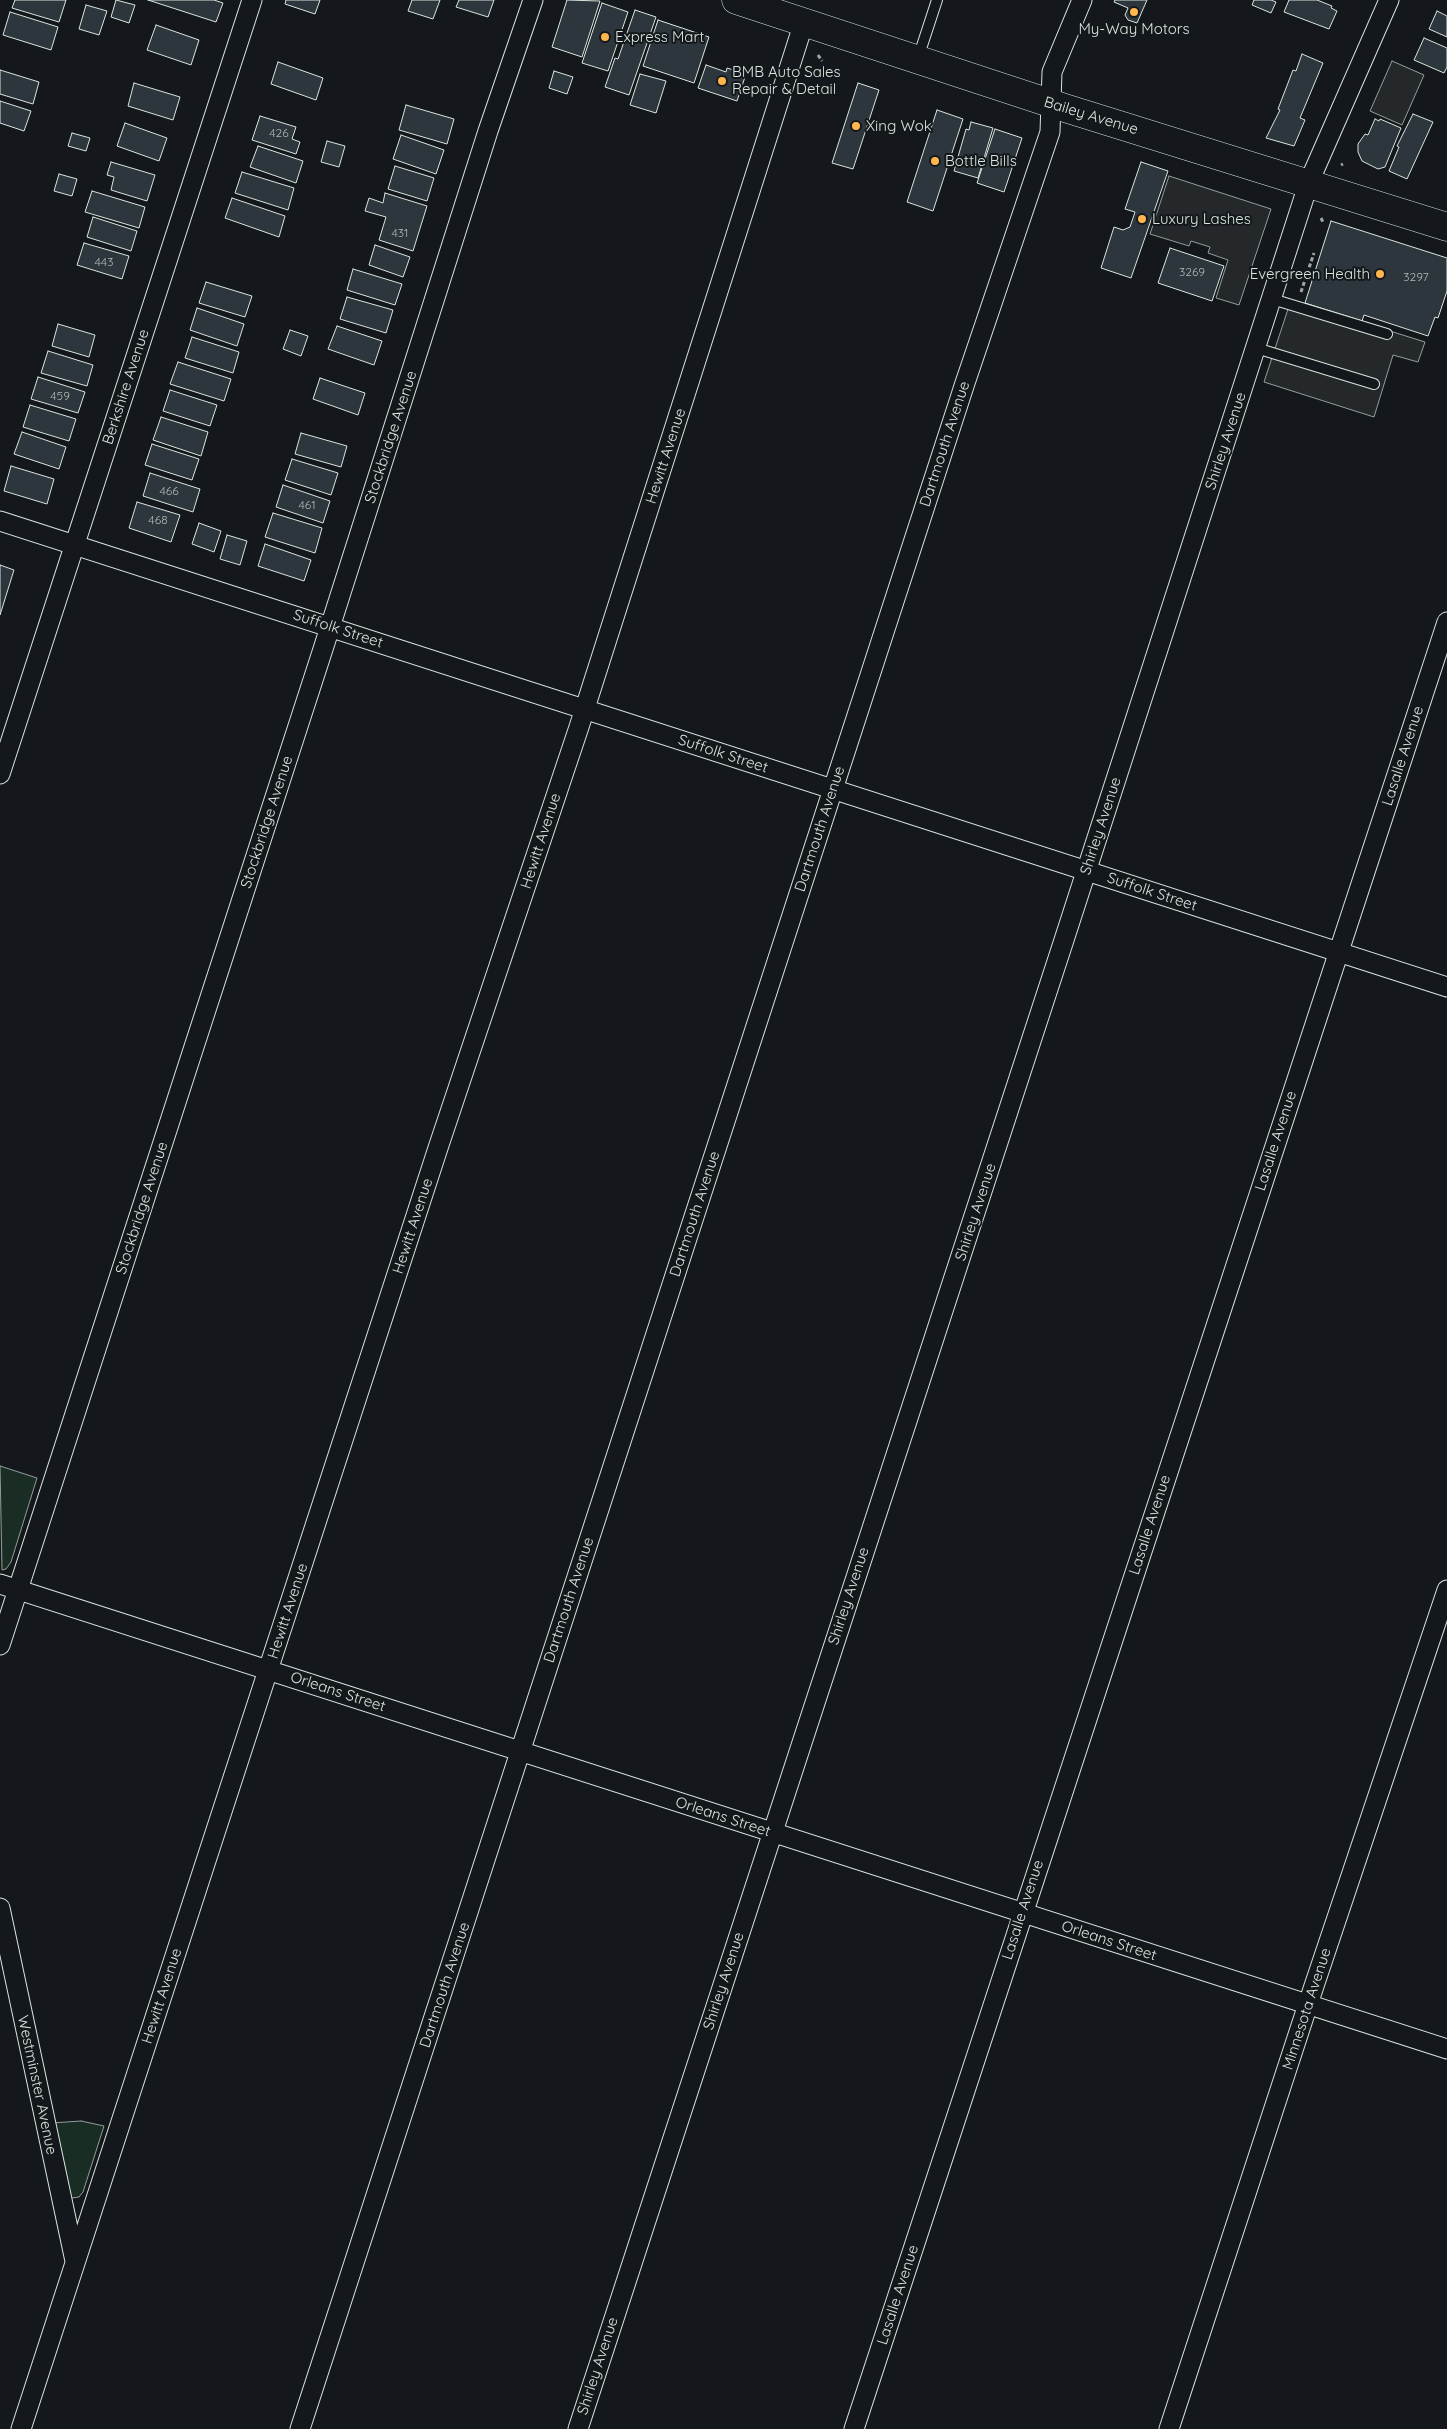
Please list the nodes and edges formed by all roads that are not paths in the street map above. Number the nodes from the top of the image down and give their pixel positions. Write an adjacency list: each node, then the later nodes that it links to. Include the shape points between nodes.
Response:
1 (252, 0): 17 (street, Berkshire Avenue)
2 (533, 0): 19 (street, Stockbridge Avenue)
3 (936, 0): 8 (lane)
4 (1082, 0): 9 (street, Dartmouth Avenue, via 1052,72)
5 (1390, 0): 10 (street, Shirley Avenue)
6 (742, 1): 7 (main road, Bailey Avenue)
7 (804, 22): 8 (main road, Bailey Avenue); 20 (street, Hewitt Avenue)
8 (917, 59): 9 (main road, Bailey Avenue)
9 (1051, 103): 10 (main road, Bailey Avenue); 22 (street, Dartmouth Avenue, via 1050,132)
10 (1309, 182): 11 (main road, Bailey Avenue); 12 (street, Shirley Avenue)
11 (1447, 227)
12 (1272, 299): 13 (lane); 14 (street, Shirley Avenue)
13 (1388, 334)
14 (1256, 348): 15 (lane); 23 (street, Shirley Avenue)
15 (1374, 384)
16 (0, 521): 17 (street, Suffolk Street)
17 (75, 544): 19 (street, Suffolk Street); 21 (street, Berkshire Avenue)
18 (1447, 622): 24 (street, Lasalle Avenue)
19 (330, 626): 20 (street, Suffolk Street); 26 (street, Stockbridge Avenue)
20 (584, 710): 22 (street, Suffolk Street); 29 (street, Hewitt Avenue)
21 (0, 774)
22 (832, 789): 23 (street, Suffolk Street); 30 (street, Dartmouth Avenue)
23 (1087, 871): 24 (street, Suffolk Street); 31 (street, Shirley Avenue)
24 (1339, 952): 25 (street, Suffolk Street); 33 (street, Lasalle Avenue)
25 (1447, 987)
26 (9, 1586): 28 (street, Stockbridge Avenue); 29 (street, Orleans Street)
27 (1447, 1590): 34 (street, Minnesota Avenue)
28 (0, 1645)
29 (269, 1670): 30 (street, Orleans Street); 36 (street, Hewitt Avenue)
30 (522, 1752): 31 (street, Orleans Street); 38 (street, Dartmouth Avenue)
31 (772, 1833): 33 (street, Orleans Street); 39 (street, Shirley Avenue)
32 (0, 1908): 36 (street, Westminster Avenue)
33 (1022, 1914): 34 (street, Orleans Street); 40 (street, Lasalle Avenue)
34 (1308, 2005): 35 (street, Orleans Street); 41 (street, Minnesota Avenue)
35 (1447, 2049)
36 (75, 2261): 37 (street, Hewitt Avenue)
37 (21, 2429)
38 (300, 2429)
39 (578, 2429)
40 (854, 2429)
41 (1169, 2429)

